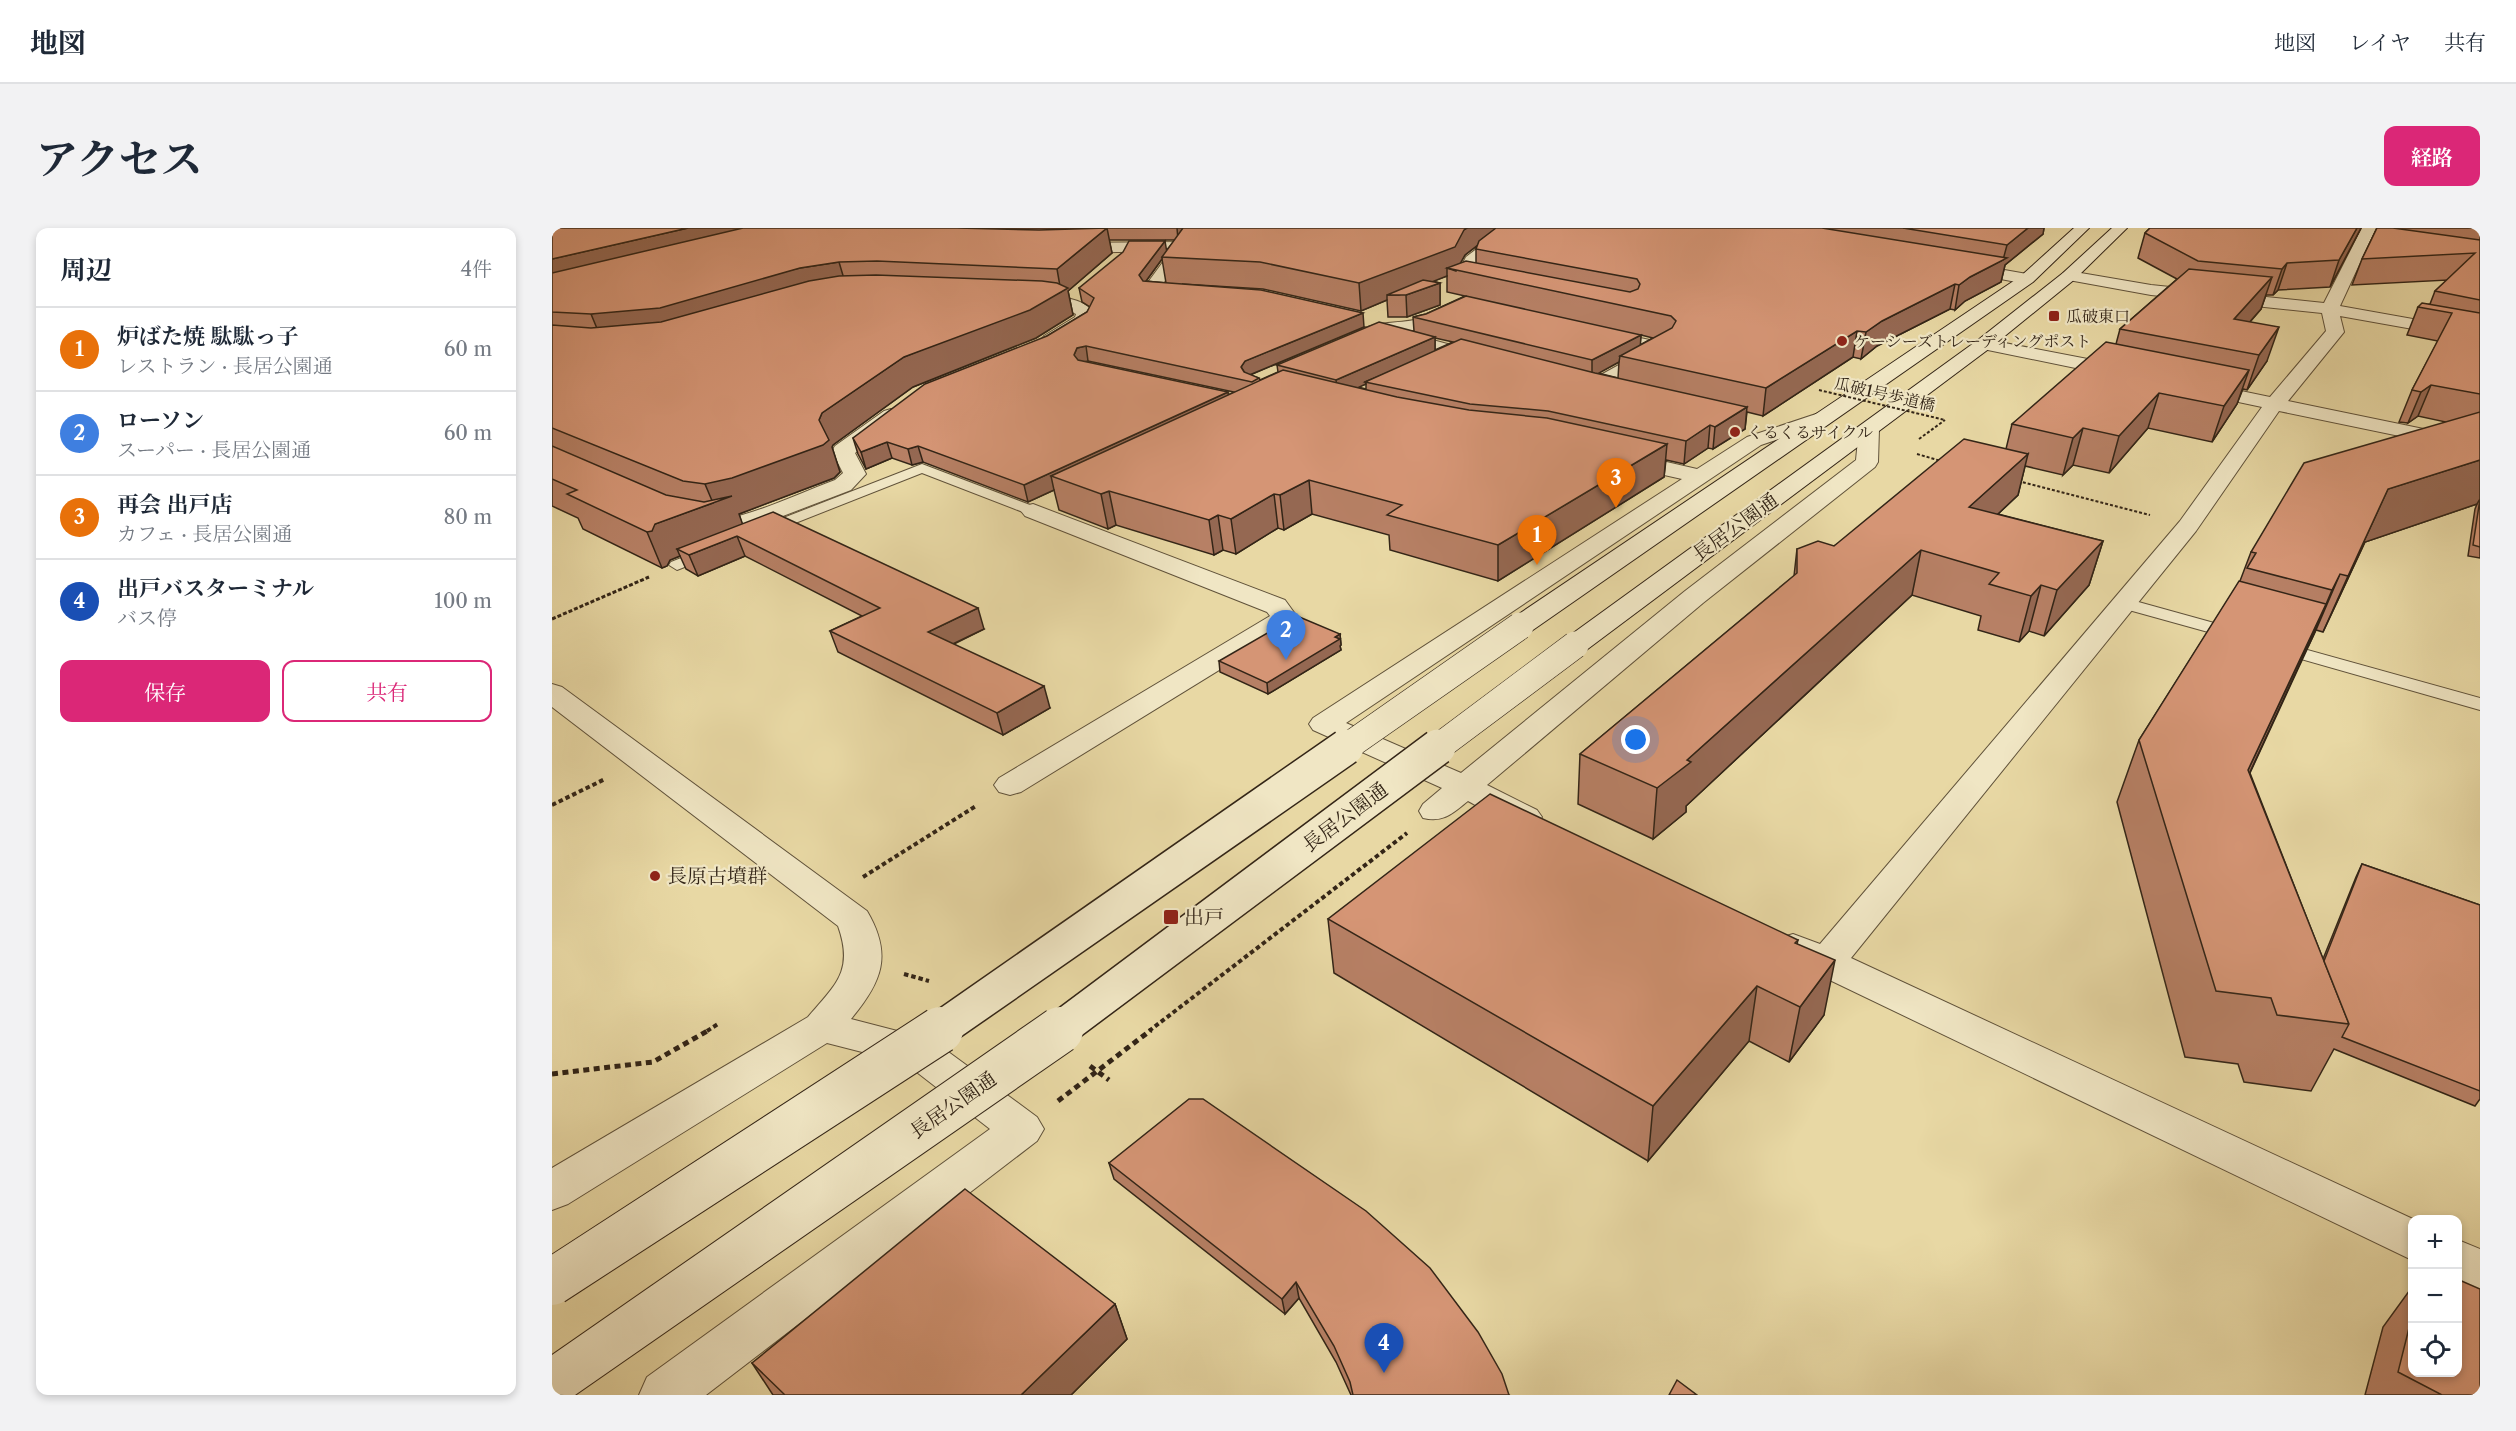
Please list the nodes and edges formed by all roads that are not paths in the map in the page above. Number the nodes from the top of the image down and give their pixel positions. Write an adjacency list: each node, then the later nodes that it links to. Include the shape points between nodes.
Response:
1 (1220, 228): 7 (street)
2 (1513, 228): 13 (street, via 1471,260 1459,279)
3 (2082, 228): 12 (street, 長居公園通)
4 (2120, 228): 11 (street, 長居公園通)
5 (2369, 228): 19 (street, via 2367,244)
6 (1125, 246): 7 (street); 8 (street); 10 (street)
7 (1182, 246): 15 (street, via 1151,289)
8 (1044, 248)
9 (1945, 265): 12 (street)
10 (1111, 267)
11 (2069, 276): 19 (street, via 2151,290); 24 (street, 長居公園通)
12 (2026, 279): 36 (street, 長居公園通)
13 (1486, 281)
14 (1085, 289): 18 (street)
15 (1196, 292)
16 (1434, 296): 20 (street, via 1469,305 1401,328)
17 (1013, 299): 18 (street)
18 (1067, 303): 25 (street, via 1085,312 1083,320)
19 (2330, 309): 22 (street); 34 (street, via 2335,332)
20 (1375, 322): 23 (street); 26 (street)
21 (1582, 331): 32 (street, via 1663,348)
22 (2480, 336)
23 (1346, 344)
24 (1984, 344): 29 (street); 39 (street, 長居公園通)
25 (1032, 348)
26 (1458, 352): 27 (street); 28 (street)
27 (1494, 359)
28 (1426, 367)
29 (2140, 376)
30 (1574, 381): 32 (street)
31 (2186, 385): 34 (street)
32 (1595, 386): 33 (street)
33 (1618, 392)
34 (2275, 404): 40 (street); 48 (street, via 2188,526)
35 (903, 406): 44 (street, via 843,451 855,474 843,484 754,519 719,528)
36 (1826, 417): 38 (street); 62 (street, 長居公園通, bridge, via 963,1015)
37 (1746, 420): 38 (street)
38 (1788, 429): 42 (street, via 1754,441)
39 (1869, 429): 52 (street, via 1867,462 1694,597); 63 (street, 長居公園通, bridge, via 1032,1051)
40 (2480, 443)
41 (1604, 454): 42 (street)
42 (1700, 476): 52 (street, via 1324,724)
43 (1044, 506): 45 (lane, via 922,468); 51 (street, via 1276,606 1285,618)
44 (679, 519)
45 (755, 534)
46 (721, 547): 47 (lane)
47 (677, 565)
48 (2124, 603): 50 (lane); 56 (street)
49 (552, 693): 57 (street, via 854,920 864,951 862,971 855,987)
50 (2480, 704)
51 (1010, 785)
52 (1466, 788): 53 (street); 54 (street)
53 (1435, 811)
54 (1551, 830)
55 (1762, 932): 56 (street)
56 (1826, 963): 59 (street)
57 (822, 1027): 58 (street); 64 (street, via 918,1052 1022,1129)
58 (552, 1191)
59 (2408, 1238)
60 (2462, 1263): 61 (street)
61 (2480, 1272)
62 (552, 1282)
63 (552, 1383)
64 (665, 1395)

